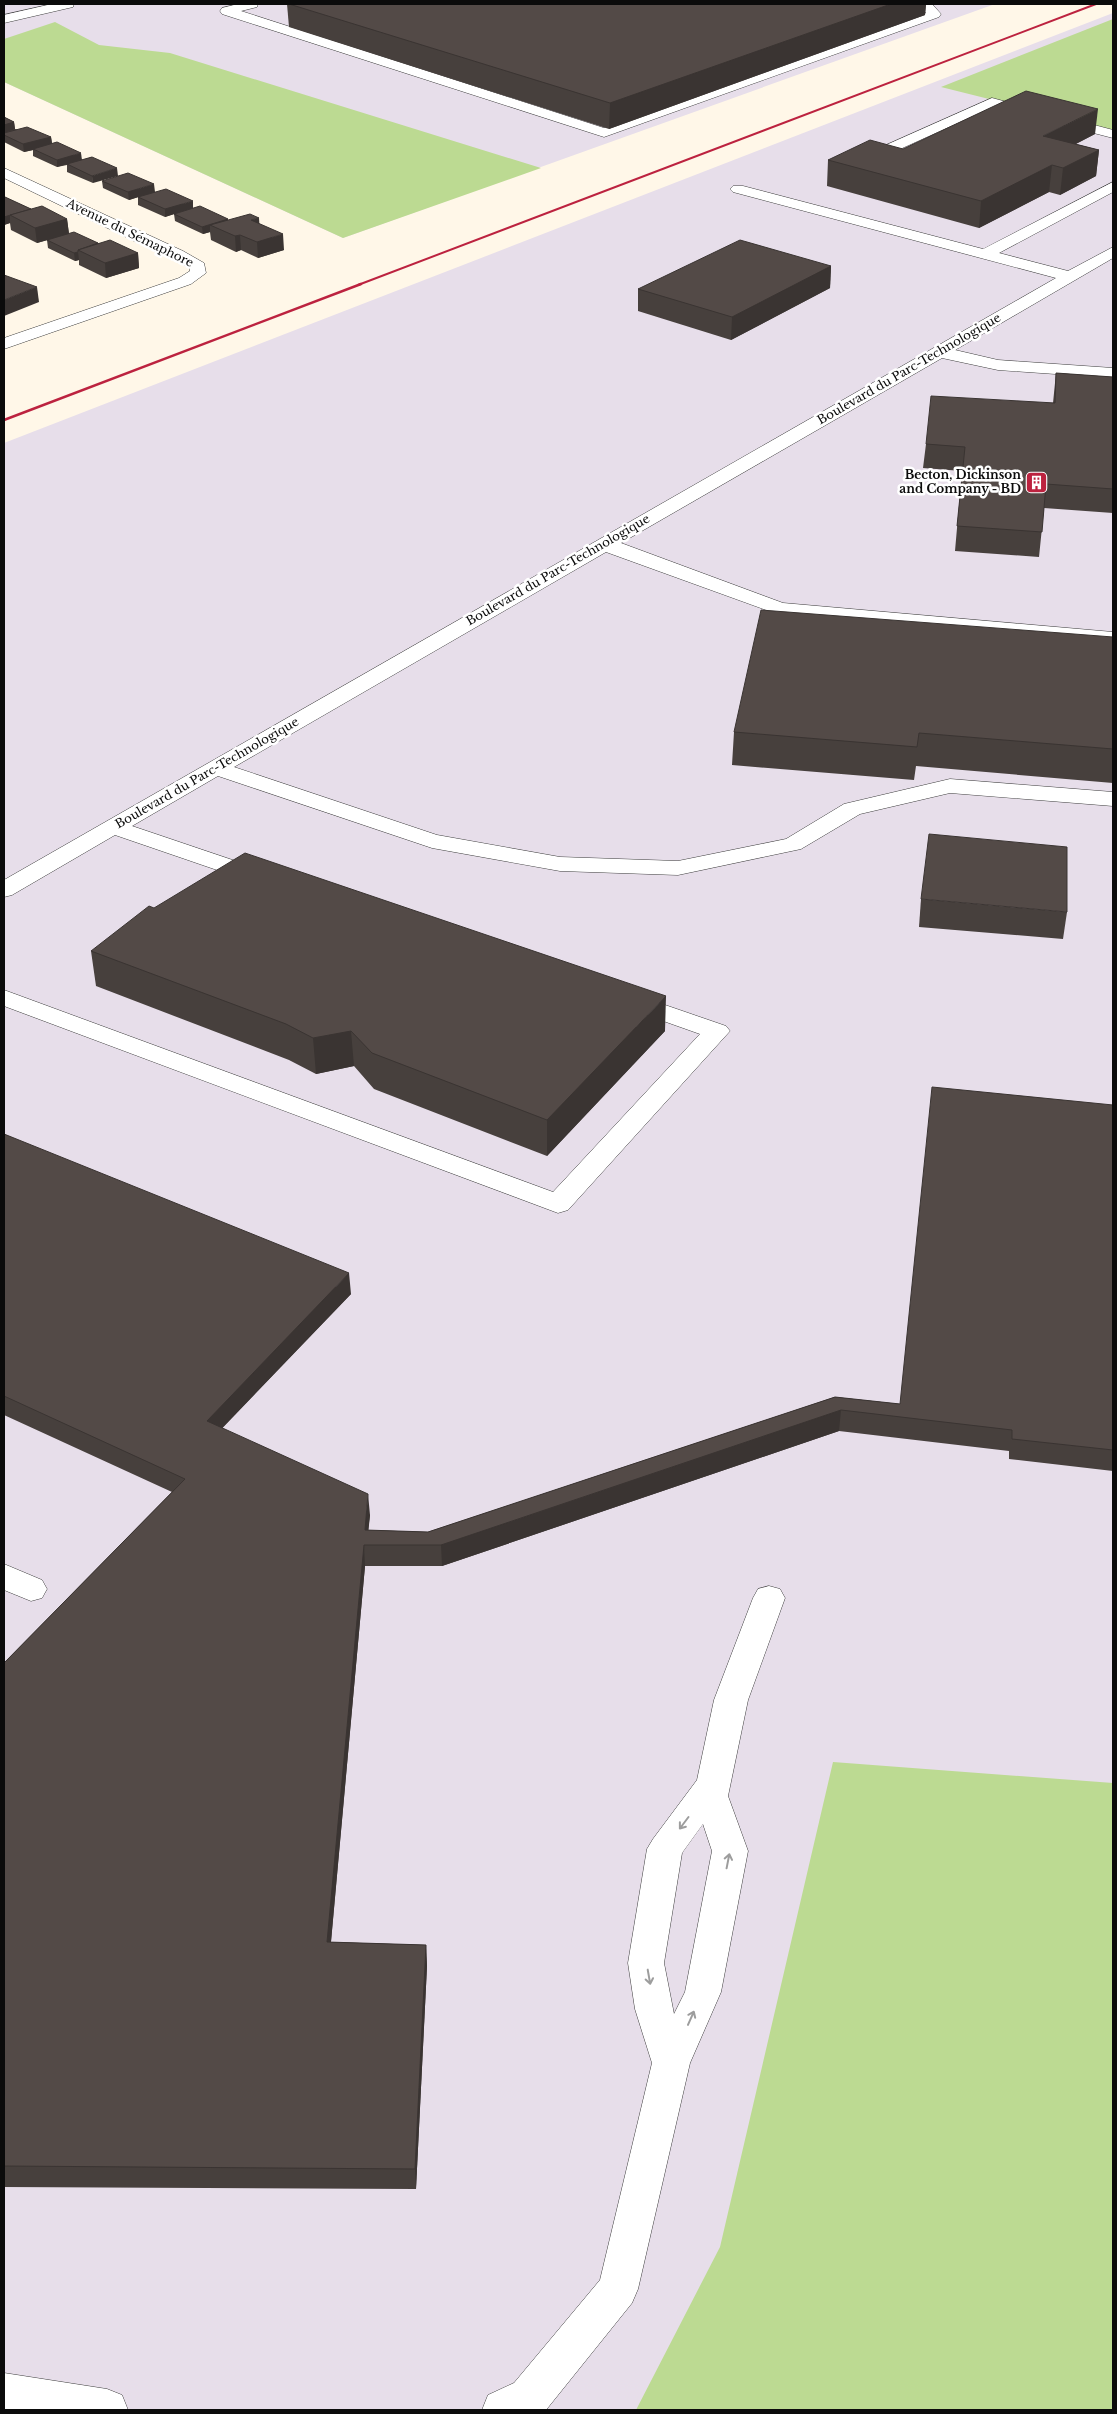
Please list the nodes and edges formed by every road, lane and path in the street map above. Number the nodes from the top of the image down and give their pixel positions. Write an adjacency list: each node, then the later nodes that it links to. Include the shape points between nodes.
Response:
1 (68, 4): 4 (street)
2 (252, 4): 3 (street, via 227,11 604,133 934,14)
3 (925, 4)
4 (4, 19)
5 (1113, 134): 6 (street, via 992,102)
6 (862, 161)
7 (4, 172): 13 (street, Avenue du Sémaphore, via 177,254 198,266 198,273 185,281)
8 (1113, 186): 11 (street)
9 (738, 189): 11 (street)
10 (1113, 252): 12 (street, Boulevard du Parc-Technologique)
11 (984, 255): 12 (street)
12 (1070, 277): 14 (street, Boulevard du Parc-Technologique)
13 (4, 344)
14 (940, 352): 15 (street, via 998,365); 16 (street, Boulevard du Parc-Technologique)
15 (1113, 372)
16 (604, 544): 17 (street, via 780,609); 18 (street, Boulevard du Parc-Technologique)
17 (1113, 638)
18 (216, 768): 19 (street, via 432,841 570,865 678,868 793,844 852,809 950,786); 20 (street, Boulevard du Parc-Technologique)
19 (1113, 799)
20 (113, 827): 21 (street); 22 (street, Boulevard du Parc-Technologique)
21 (283, 884)
22 (4, 890)
23 (604, 992): 24 (street, via 717,1031 558,1204)
24 (4, 997)
25 (769, 1598): 26 (street, via 731,1700)
26 (714, 1784): 27 (street, one-way to 26, via 703,1992 730,1851 711,1796); 27 (street, one-way to 27, via 665,1849 646,1963 654,2009)
27 (671, 2063): 30 (street, via 618,2289 529,2398)
28 (4, 2393): 29 (street)
29 (106, 2410)
30 (503, 2410)

